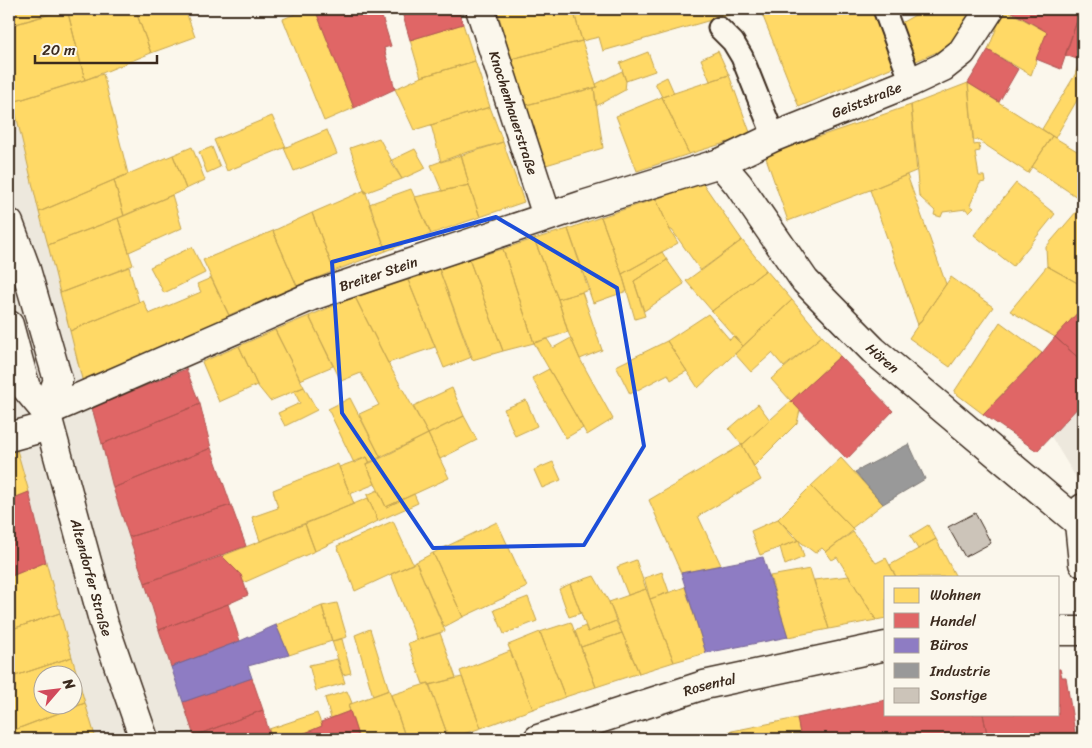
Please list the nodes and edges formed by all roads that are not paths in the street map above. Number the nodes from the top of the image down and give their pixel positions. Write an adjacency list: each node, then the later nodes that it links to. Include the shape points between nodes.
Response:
1 (480, 9): 8 (street, Knochenhauerstraße)
2 (886, 9): 5 (lane)
3 (990, 9): 5 (street, Geiststraße, via 962,52 943,67)
4 (719, 28): 6 (lane, via 742,57)
5 (911, 82): 6 (street, Geiststraße)
6 (774, 137): 7 (street, Geiststraße)
7 (720, 162): 8 (street, Breiter Stein); 13 (street, Hören, via 804,281 873,350)
8 (547, 216): 11 (street, Breiter Stein, via 312,296)
9 (9, 223): 11 (street, via 58,380)
10 (9, 324): 11 (street, Altendorfer Straße, via 26,388)
11 (47, 419): 12 (street, Breiter Stein); 18 (street, Altendorfer Straße, via 104,624)
12 (9, 437)
13 (1081, 516): 14 (street)
14 (1083, 563)
15 (1060, 631): 16 (street)
16 (1083, 631)
17 (884, 646): 19 (street, Rosental, via 704,685)
18 (144, 739)
19 (538, 739)

